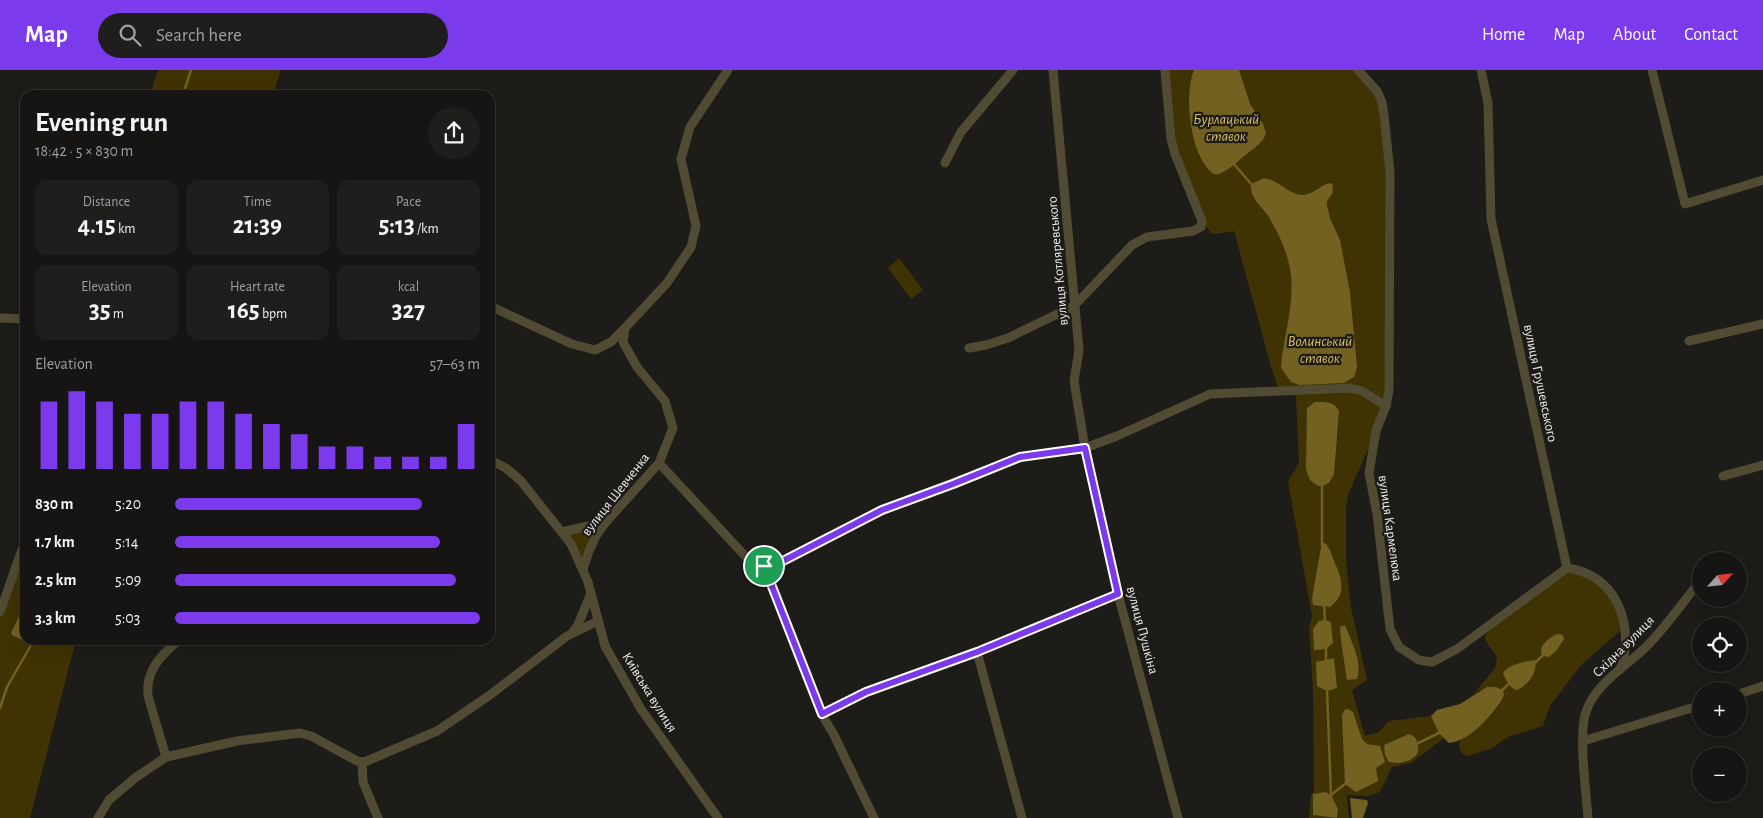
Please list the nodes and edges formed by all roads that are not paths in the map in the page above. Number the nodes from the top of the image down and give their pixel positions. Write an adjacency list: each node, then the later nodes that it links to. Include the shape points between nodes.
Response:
1 (728, 70): 15 (street, via 690,127 681,160 696,226 691,247 668,283)
2 (1013, 70): 8 (street, via 961,132)
3 (1054, 70): 10 (street, вулиця Котляревського)
4 (1165, 70): 10 (street, via 1174,154 1202,221 1201,227 1193,231 1147,236 1132,245)
5 (1358, 70): 18 (street, вулиця Кармелюка, via 1382,102 1390,172 1389,390)
6 (1481, 70): 28 (street, вулиця Грушевського, via 1488,103 1491,220)
7 (1652, 70): 9 (street, via 1685,204)
8 (944, 163)
9 (1763, 180)
10 (1074, 306): 17 (street, via 1008,338); 19 (street, вулиця Котляревського, via 1079,350 1074,381)
11 (495, 308): 15 (street, via 572,344 595,350 611,342)
12 (0, 318): 13 (street)
13 (20, 319)
14 (1763, 324): 16 (street)
15 (625, 328): 21 (street, вулиця Шевченка, via 623,342 637,367 665,401 673,428)
16 (1689, 341)
17 (968, 348)
18 (1386, 406): 19 (street, via 1362,391 1350,388 1210,394); 28 (street, вулиця Кармелюка, via 1376,432 1369,473 1378,514 1390,629 1400,647 1419,660 1432,662 1457,649)
19 (1085, 448): 27 (street, via 1020,457 882,510 781,562); 32 (street, вулиця Пушкіна)
20 (495, 462): 25 (street, Київська вулиця, via 521,481)
21 (658, 463): 24 (street, вулиця Шевченка); 27 (street, via 746,557)
22 (1763, 465): 23 (street)
23 (1723, 476)
24 (606, 522): 25 (street); 29 (street, вулиця Шевченка, via 592,543)
25 (562, 532): 29 (street, Київська вулиця)
26 (20, 555): 33 (street)
27 (764, 566): 42 (street)
28 (1567, 568): 38 (street, via 1578,569 1597,579 1616,600 1626,636)
29 (583, 569): 31 (street, Київська вулиця)
30 (1692, 591): 38 (street, Східна вулиця, via 1646,647)
31 (591, 593): 34 (street, Київська вулиця); 35 (street)
32 (1118, 594): 37 (street); 52 (street, вулиця Пушкіна)
33 (0, 612)
34 (598, 621): 35 (street); 49 (street, Київська вулиця, via 605,646 641,709)
35 (572, 633): 45 (street, via 438,731)
36 (173, 645): 44 (street, via 155,664 147,686)
37 (977, 652): 42 (street, via 866,692); 51 (street)
38 (1620, 670): 43 (street, Східна вулиця, via 1594,696 1584,721)
39 (1763, 686): 40 (street)
40 (1747, 691)
41 (1692, 708): 43 (street)
42 (822, 714): 50 (street)
43 (1583, 741): 46 (street, Східна вулиця)
44 (166, 757): 45 (street, via 237,741 300,733); 47 (street, via 109,800)
45 (362, 762): 48 (street, via 363,782)
46 (1588, 817): 53 (street)
47 (98, 818)
48 (378, 818)
49 (718, 818)
50 (874, 818)
51 (1022, 818)
52 (1178, 818)
53 (1578, 818)

